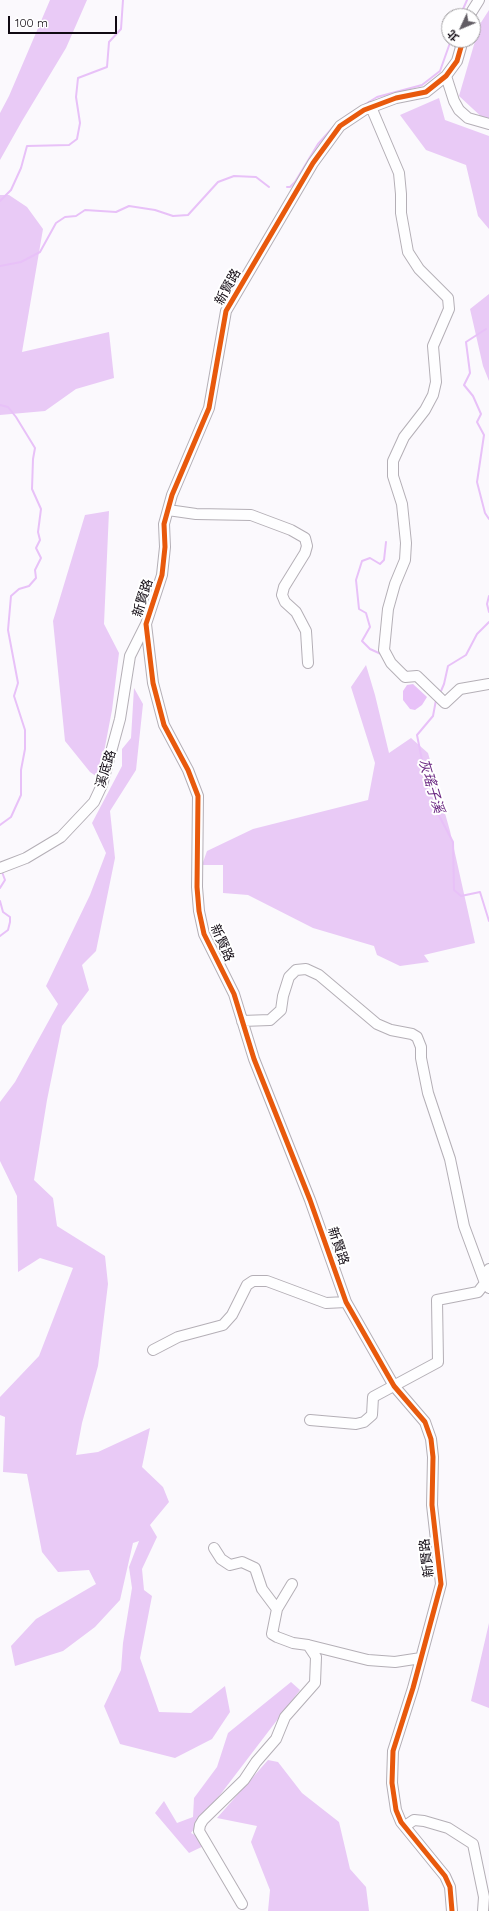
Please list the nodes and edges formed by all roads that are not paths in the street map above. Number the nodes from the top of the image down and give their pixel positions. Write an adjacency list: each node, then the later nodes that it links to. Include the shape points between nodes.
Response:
1 (461, 48): 2 (street, 新賢路, via 457,61)
2 (446, 76): 3 (street, 新賢路, via 426,92 396,98); 4 (street, via 459,110 468,118)
3 (371, 107): 5 (street, 新賢路, via 340,126 314,164 226,311 209,408); 8 (street, via 399,173 401,213 408,252 419,269 448,298 449,309 433,346 436,382 434,395 404,437 393,461 393,476 402,504 406,560 388,608 384,650 391,663 405,677 417,676 445,703 460,689)
4 (489, 124)
5 (168, 510): 6 (street, 新賢路, via 164,524 162,575); 7 (street, via 196,514 251,515 292,530 305,538 308,546 282,595 285,602 296,612 306,631)
6 (146, 624): 9 (street, 溪底路, via 130,656 120,719 102,786 94,802 61,838 26,858); 10 (street, 新賢路, via 153,683 164,725 188,770 198,796 197,887 204,934 234,994)
7 (308, 663)
8 (489, 684)
9 (2, 867)
10 (242, 1022): 12 (street, via 270,1020 281,1010 289,977 296,970 306,969 319,975 377,1024 418,1037 428,1093 450,1159 464,1226); 13 (street, 新賢路)
11 (489, 1269): 12 (street)
12 (487, 1286): 15 (street, via 478,1292 437,1300 438,1362)
13 (346, 1302): 14 (street, via 326,1303 267,1281 253,1281 247,1285 232,1315 223,1325 178,1337); 15 (street, 新賢路)
14 (153, 1350)
15 (394, 1386): 16 (street, via 373,1397 372,1415 364,1422 356,1424); 21 (street, 新賢路, via 425,1422 431,1439 433,1457 432,1505 441,1584)
16 (310, 1420)
17 (214, 1548): 19 (street, via 221,1559 230,1565 242,1562 255,1568 262,1589)
18 (292, 1584): 19 (street)
19 (277, 1609): 20 (street, via 272,1634 293,1643)
20 (308, 1645): 21 (street, via 368,1660 395,1662); 23 (street, via 316,1656 315,1683 285,1717 276,1739 244,1780 200,1826 199,1831)
21 (421, 1658): 22 (street, 新賢路, via 393,1751 394,1798 398,1815)
22 (405, 1826): 24 (street, 新賢路, via 445,1876 450,1887); 25 (street, via 414,1820 424,1821 448,1828 473,1844 484,1897)
23 (242, 1904)
24 (452, 1911)
25 (483, 1911)

